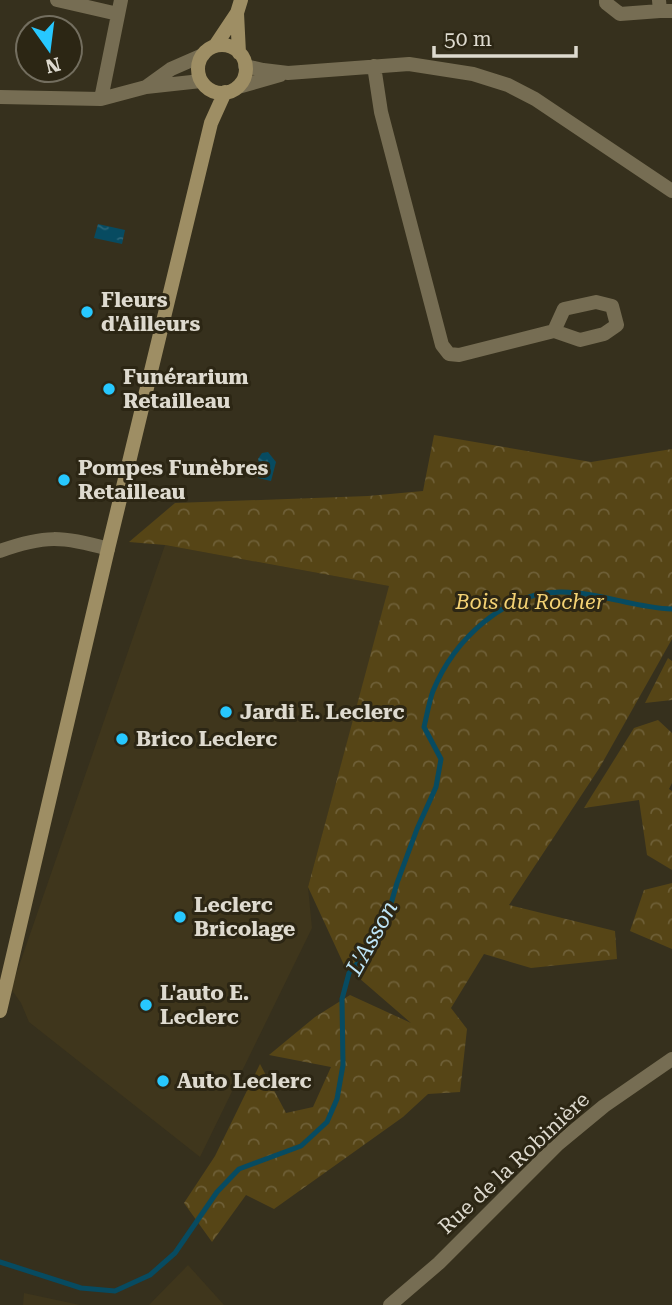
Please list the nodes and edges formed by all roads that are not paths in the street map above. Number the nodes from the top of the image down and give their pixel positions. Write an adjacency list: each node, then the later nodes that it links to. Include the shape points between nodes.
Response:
1 (57, 0): 3 (street)
2 (606, 0): 5 (street, via 620,13)
3 (119, 7): 15 (street)
4 (239, 7): 6 (main road); 8 (main road)
5 (664, 7)
6 (215, 46): 7 (main road); 8 (main road, via 228,46)
7 (203, 55): 11 (main road, via 198,72); 12 (street, via 171,69)
8 (242, 59): 10 (street, via 263,71); 13 (main road, via 244,76)
9 (374, 66): 10 (street); 17 (street, via 439,67 508,85); 18 (street, via 381,112 442,345 449,354 459,355)
10 (288, 73): 13 (street)
11 (203, 84): 12 (street); 13 (main road, via 213,92); 16 (main road)
12 (146, 88): 15 (street)
13 (231, 90): 16 (main road)
14 (0, 96): 15 (street)
15 (101, 99)
16 (211, 123): 19 (main road)
17 (672, 191)
18 (554, 331)
19 (108, 548): 20 (street, via 57,537); 21 (main road)
20 (0, 551)
21 (6, 960): 22 (main road)
22 (0, 1011)
23 (672, 1059): 24 (street, Rue de la Robinière, via 558,1144 439,1263)
24 (390, 1305)

